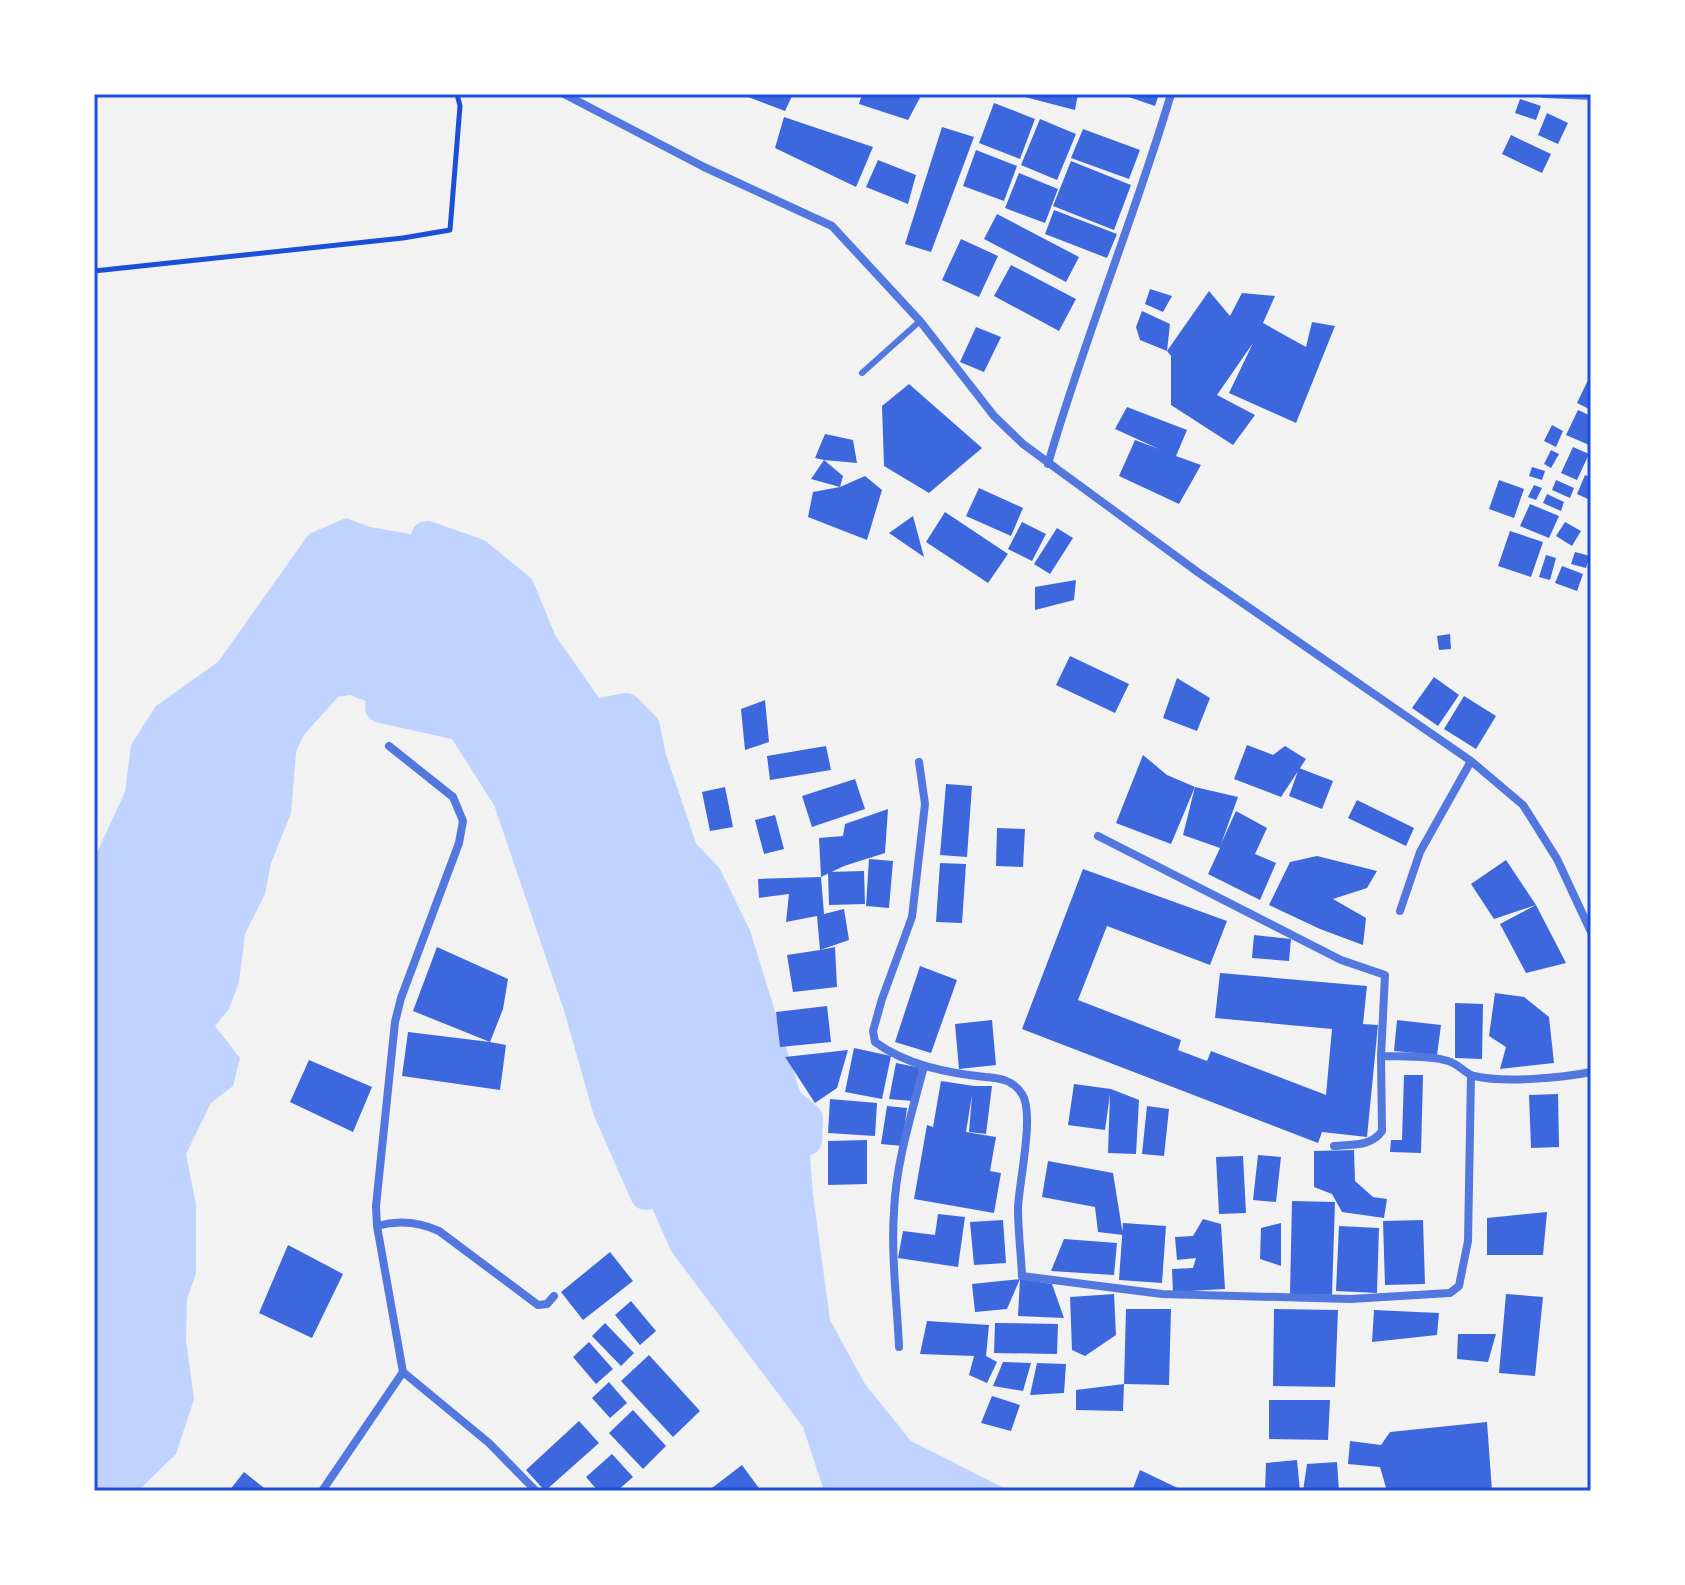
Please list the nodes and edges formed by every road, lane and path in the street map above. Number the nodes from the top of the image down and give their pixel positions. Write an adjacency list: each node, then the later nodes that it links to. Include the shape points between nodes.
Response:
1 (457, 94): 6 (path, via 450,230)
2 (564, 94): 7 (street, via 832,226)
3 (1171, 94): 9 (street)
4 (1544, 94): 5 (street)
5 (1591, 96)
6 (94, 271)
7 (920, 321): 8 (lane); 9 (street, via 994,416)
8 (862, 373)
9 (1048, 464): 11 (street)
10 (389, 746): 21 (street, via 453,797 463,821 395,1022)
11 (1471, 761): 14 (street, via 1420,852); 15 (street, via 1523,805 1557,859)
12 (919, 762): 17 (street, via 925,804 912,917 873,1031 875,1042 884,1049)
13 (1098, 836): 16 (street, via 1341,960 1385,975)
14 (1400, 911)
15 (1591, 932)
16 (1381, 1056): 19 (street, via 1445,1060); 20 (street, via 1382,1131 1376,1140)
17 (924, 1066): 19 (street, via 1002,1079 1024,1095 1028,1112 1018,1209 1022,1276 1162,1294 1350,1299 1450,1293 1459,1286 1468,1241); 23 (street, via 894,1208)
18 (1591, 1072): 19 (street, via 1565,1078)
19 (1471, 1075)
20 (1334, 1146)
21 (377, 1226): 22 (street, via 425,1225 538,1305); 24 (street)
22 (554, 1296)
23 (899, 1347)
24 (403, 1372): 25 (street); 26 (street, via 489,1443)
25 (322, 1491)
26 (536, 1491)

